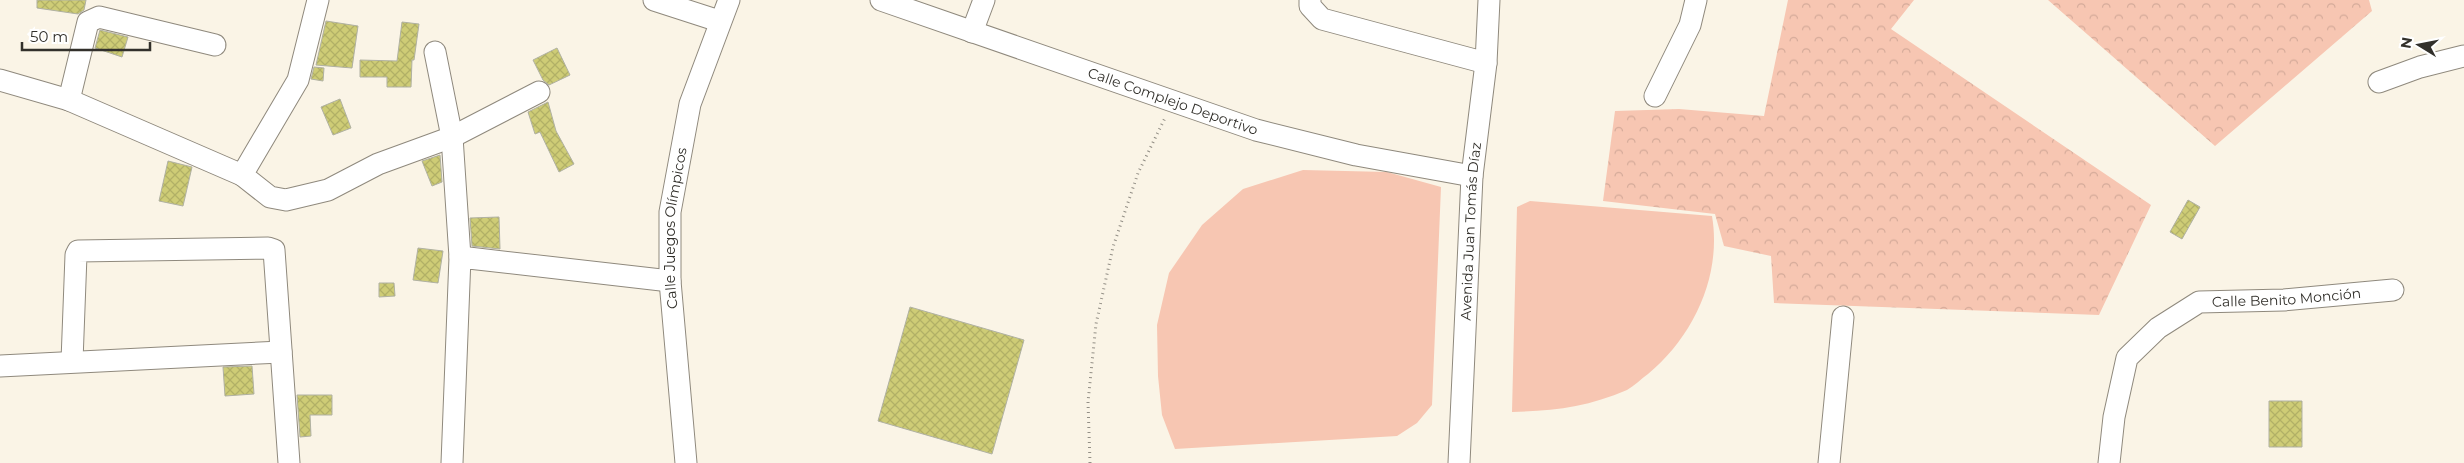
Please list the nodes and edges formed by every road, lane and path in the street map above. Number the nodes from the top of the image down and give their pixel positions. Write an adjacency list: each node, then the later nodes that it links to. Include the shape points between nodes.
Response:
1 (318, 0): 22 (street, via 298,80)
2 (654, 0): 9 (street)
3 (729, 0): 9 (street, Calle Juegos Olímpicos)
4 (881, 0): 10 (street, Calle Complejo Deportivo)
5 (984, 0): 10 (street)
6 (1310, 0): 14 (street, via 1310,6 1322,20)
7 (1489, 0): 14 (street, Avenida Juan Tomás Díaz)
8 (1696, 0): 18 (street, via 1690,25)
9 (719, 21): 25 (street, Calle Juegos Olímpicos, via 690,104 680,157 670,212)
10 (972, 32): 20 (street, Calle Complejo Deportivo)
11 (215, 45): 19 (street, via 92,18 88,22)
12 (435, 52): 21 (street)
13 (2464, 56): 16 (street)
14 (1486, 63): 23 (street, Avenida Juan Tomás Díaz)
15 (0, 80): 19 (street)
16 (2379, 82)
17 (539, 92): 21 (street)
18 (1655, 96)
19 (69, 100): 22 (street)
20 (1173, 102): 23 (street, Calle Complejo Deportivo, via 1256,130 1356,155); 34 (path, via 1138,173 1112,247 1096,324 1088,402)
21 (452, 137): 22 (street, via 378,164 328,190 286,200 270,197); 24 (street)
22 (242, 175)
23 (1472, 176): 35 (street, Avenida Juan Tomás Díaz)
24 (460, 257): 25 (street); 32 (street)
25 (670, 281): 33 (street, Calle Juegos Olímpicos)
26 (2393, 290): 37 (street, Calle Benito Monción, via 2284,300 2199,302 2158,328 2127,358 2114,417)
27 (1843, 318): 36 (street)
28 (281, 352): 29 (street); 29 (street, via 274,250 85,250 78,251 76,255); 31 (street)
29 (72, 361): 30 (street)
30 (0, 366)
31 (288, 463)
32 (452, 463)
33 (686, 463)
34 (1090, 463)
35 (1459, 463)
36 (1828, 463)
37 (2109, 463)

